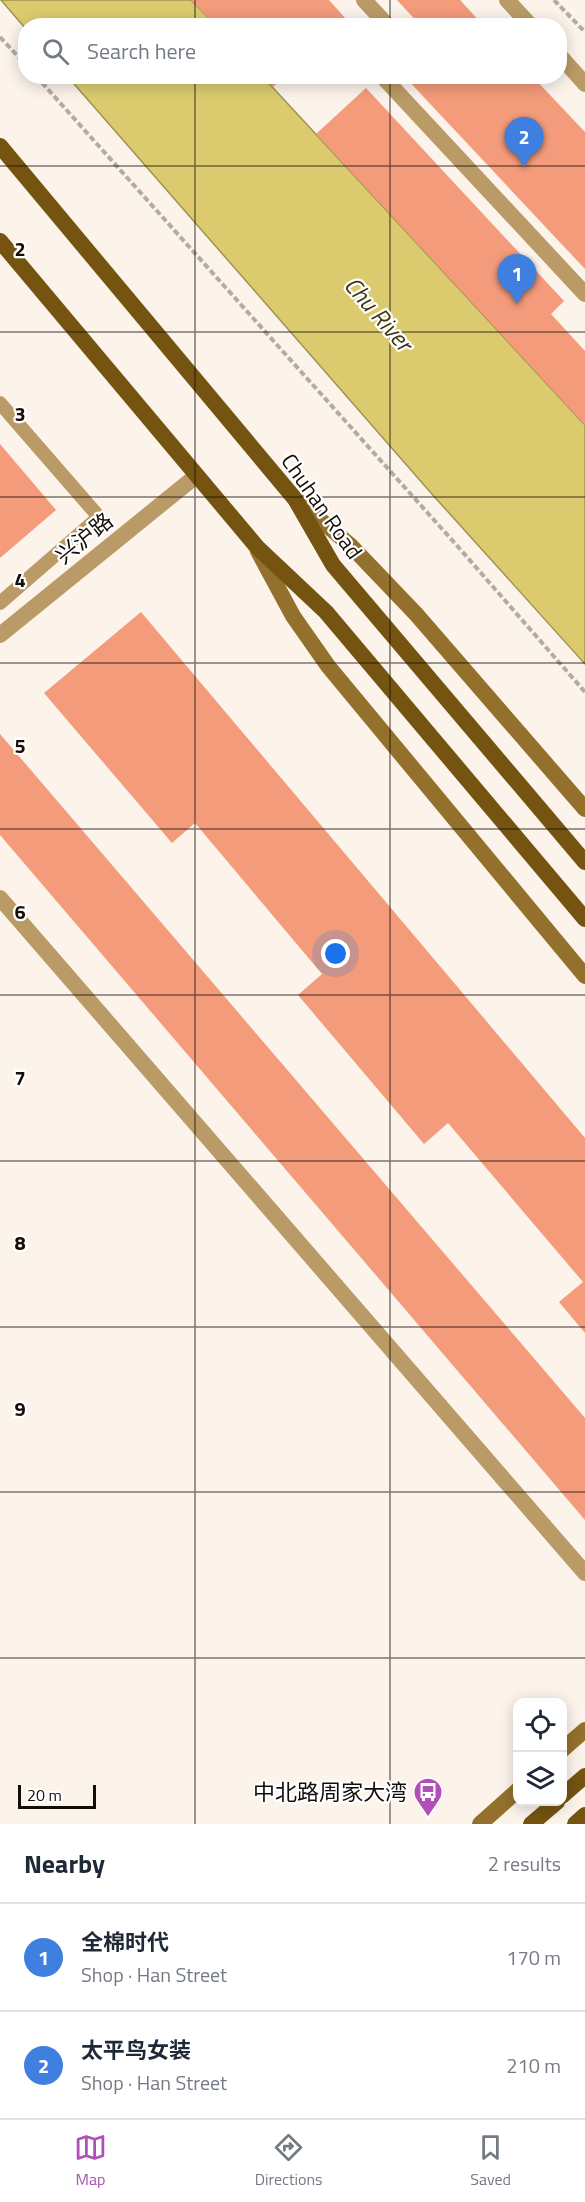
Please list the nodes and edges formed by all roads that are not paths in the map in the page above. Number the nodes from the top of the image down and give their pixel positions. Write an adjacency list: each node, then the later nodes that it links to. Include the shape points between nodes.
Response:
1 (364, 0): 3 (street)
2 (507, 0): 4 (street)
3 (381, 18)
4 (524, 18)
5 (567, 64): 7 (street)
6 (389, 84): 10 (street)
7 (585, 84)
8 (0, 146): 13 (main road, Chuhan Road)
9 (0, 241): 12 (main road)
10 (585, 294)
11 (0, 402): 15 (lane, via 99,517)
12 (196, 476): 14 (main road); 16 (street, 兴沪路)
13 (295, 499): 17 (main road, via 350,545 416,614); 18 (main road, Chuhan Road, via 333,565)
14 (257, 547): 20 (main road, via 326,612); 21 (main road, via 293,616 328,666)
15 (0, 603)
16 (0, 635)
17 (585, 809)
18 (585, 862)
19 (0, 898): 22 (street)
20 (585, 919)
21 (585, 976)
22 (585, 1573)
23 (585, 1730): 24 (main road)
24 (567, 1746)
25 (585, 1776): 26 (main road)
26 (567, 1792)
27 (513, 1794): 30 (main road)
28 (552, 1806): 31 (main road)
29 (585, 1815): 32 (main road)
30 (480, 1824)
31 (531, 1824)
32 (575, 1824)

